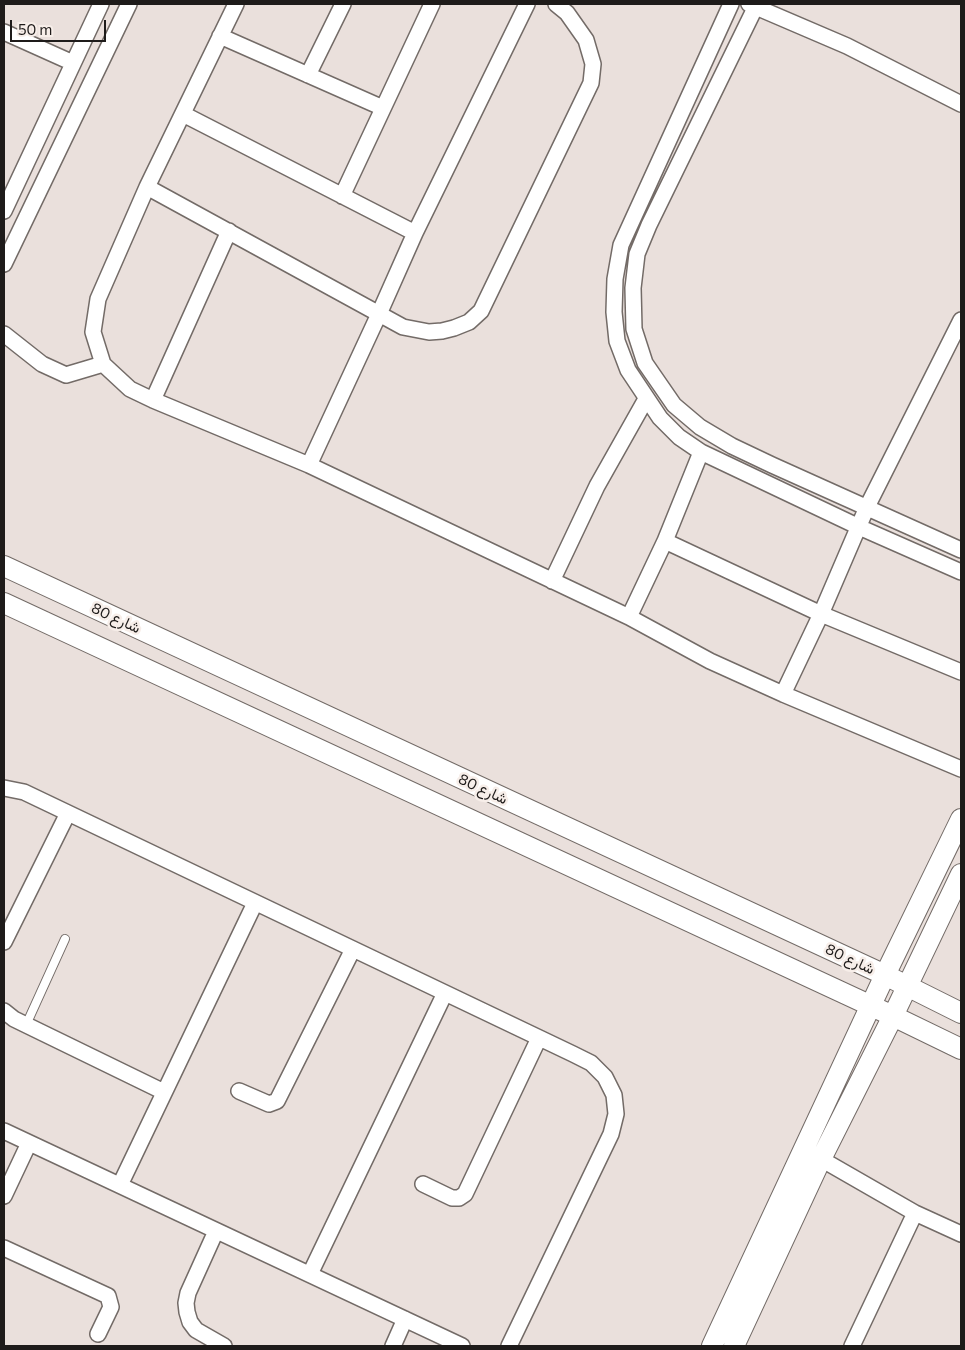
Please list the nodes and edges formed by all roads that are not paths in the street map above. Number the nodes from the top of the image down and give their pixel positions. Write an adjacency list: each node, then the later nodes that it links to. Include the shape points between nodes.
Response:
1 (101, 4): 12 (street)
2 (129, 4): 22 (street)
3 (236, 4): 11 (street)
4 (342, 4): 13 (street)
5 (432, 4): 15 (street)
6 (528, 4): 21 (street)
7 (556, 4): 23 (street, via 567,13 586,40 593,64 591,82 481,311 469,322 442,332 403,327)
8 (731, 4): 27 (street, via 621,245 615,279 616,341 628,370)
9 (754, 5): 14 (street, via 847,46); 31 (street, via 637,254 633,288 634,329 645,363 674,405 700,427 756,458)
10 (4, 32): 12 (street)
11 (220, 36): 13 (street); 16 (street)
12 (73, 63): 19 (street)
13 (308, 75): 15 (street)
14 (961, 104)
15 (383, 108): 18 (street)
16 (183, 114): 17 (street); 18 (street)
17 (147, 187): 20 (street); 26 (street, via 98,298 93,332)
18 (342, 196): 21 (street)
19 (4, 211)
20 (228, 231): 23 (street); 28 (street)
21 (415, 233): 23 (street)
22 (4, 264)
23 (379, 314): 30 (street)
24 (961, 320): 31 (street)
25 (4, 334): 26 (street, via 42,364 66,375)
26 (102, 364): 28 (street, via 130,388)
27 (646, 399): 29 (street, via 679,437); 37 (street, via 597,486)
28 (152, 400): 30 (street)
29 (701, 452): 32 (street); 33 (street)
30 (309, 465): 37 (street)
31 (867, 507): 32 (street); 34 (street)
32 (859, 527): 36 (street); 39 (street)
33 (665, 541): 39 (street); 40 (street)
34 (961, 550)
35 (4, 566): 52 (street, شارع 80)
36 (961, 572)
37 (552, 581): 40 (street)
38 (4, 604): 55 (street)
39 (821, 614): 41 (street); 42 (street)
40 (629, 617): 42 (street)
41 (961, 672)
42 (783, 694): 43 (street)
43 (961, 769)
44 (4, 788): 45 (street, via 24,792)
45 (68, 813): 48 (street); 50 (street)
46 (961, 819): 52 (street)
47 (961, 874): 53 (street)
48 (255, 902): 51 (street); 63 (street)
49 (65, 939): 59 (lane)
50 (4, 942)
51 (353, 949): 54 (street); 62 (street, via 277,1101 269,1104)
52 (885, 975): 53 (street, شارع 80); 55 (street)
53 (906, 987): 57 (street, شارع 80); 58 (street)
54 (445, 993): 60 (street); 74 (street)
55 (872, 1006): 58 (street); 81 (street)
56 (4, 1010): 59 (street)
57 (961, 1013)
58 (894, 1016): 61 (street); 66 (street)
59 (26, 1024): 63 (street)
60 (539, 1038): 67 (street, via 465,1194 452,1198); 80 (street, via 591,1063 605,1077 614,1095 616,1114 611,1134)
61 (961, 1049)
62 (239, 1090)
63 (164, 1092): 68 (street)
64 (4, 1131): 65 (street)
65 (29, 1143): 68 (street); 69 (street)
66 (821, 1159): 70 (street); 82 (street)
67 (423, 1184)
68 (120, 1185): 71 (street)
69 (4, 1196)
70 (915, 1213): 72 (street); 83 (street)
71 (216, 1231): 74 (street); 77 (street, via 186,1303 190,1322 196,1330)
72 (961, 1234)
73 (4, 1248): 76 (street, via 108,1296 111,1307)
74 (310, 1274): 75 (street)
75 (405, 1320): 78 (street); 79 (street)
76 (98, 1334)
77 (224, 1346)
78 (393, 1346)
79 (462, 1346)
80 (509, 1346)
81 (712, 1346)
82 (734, 1346)
83 (852, 1346)

